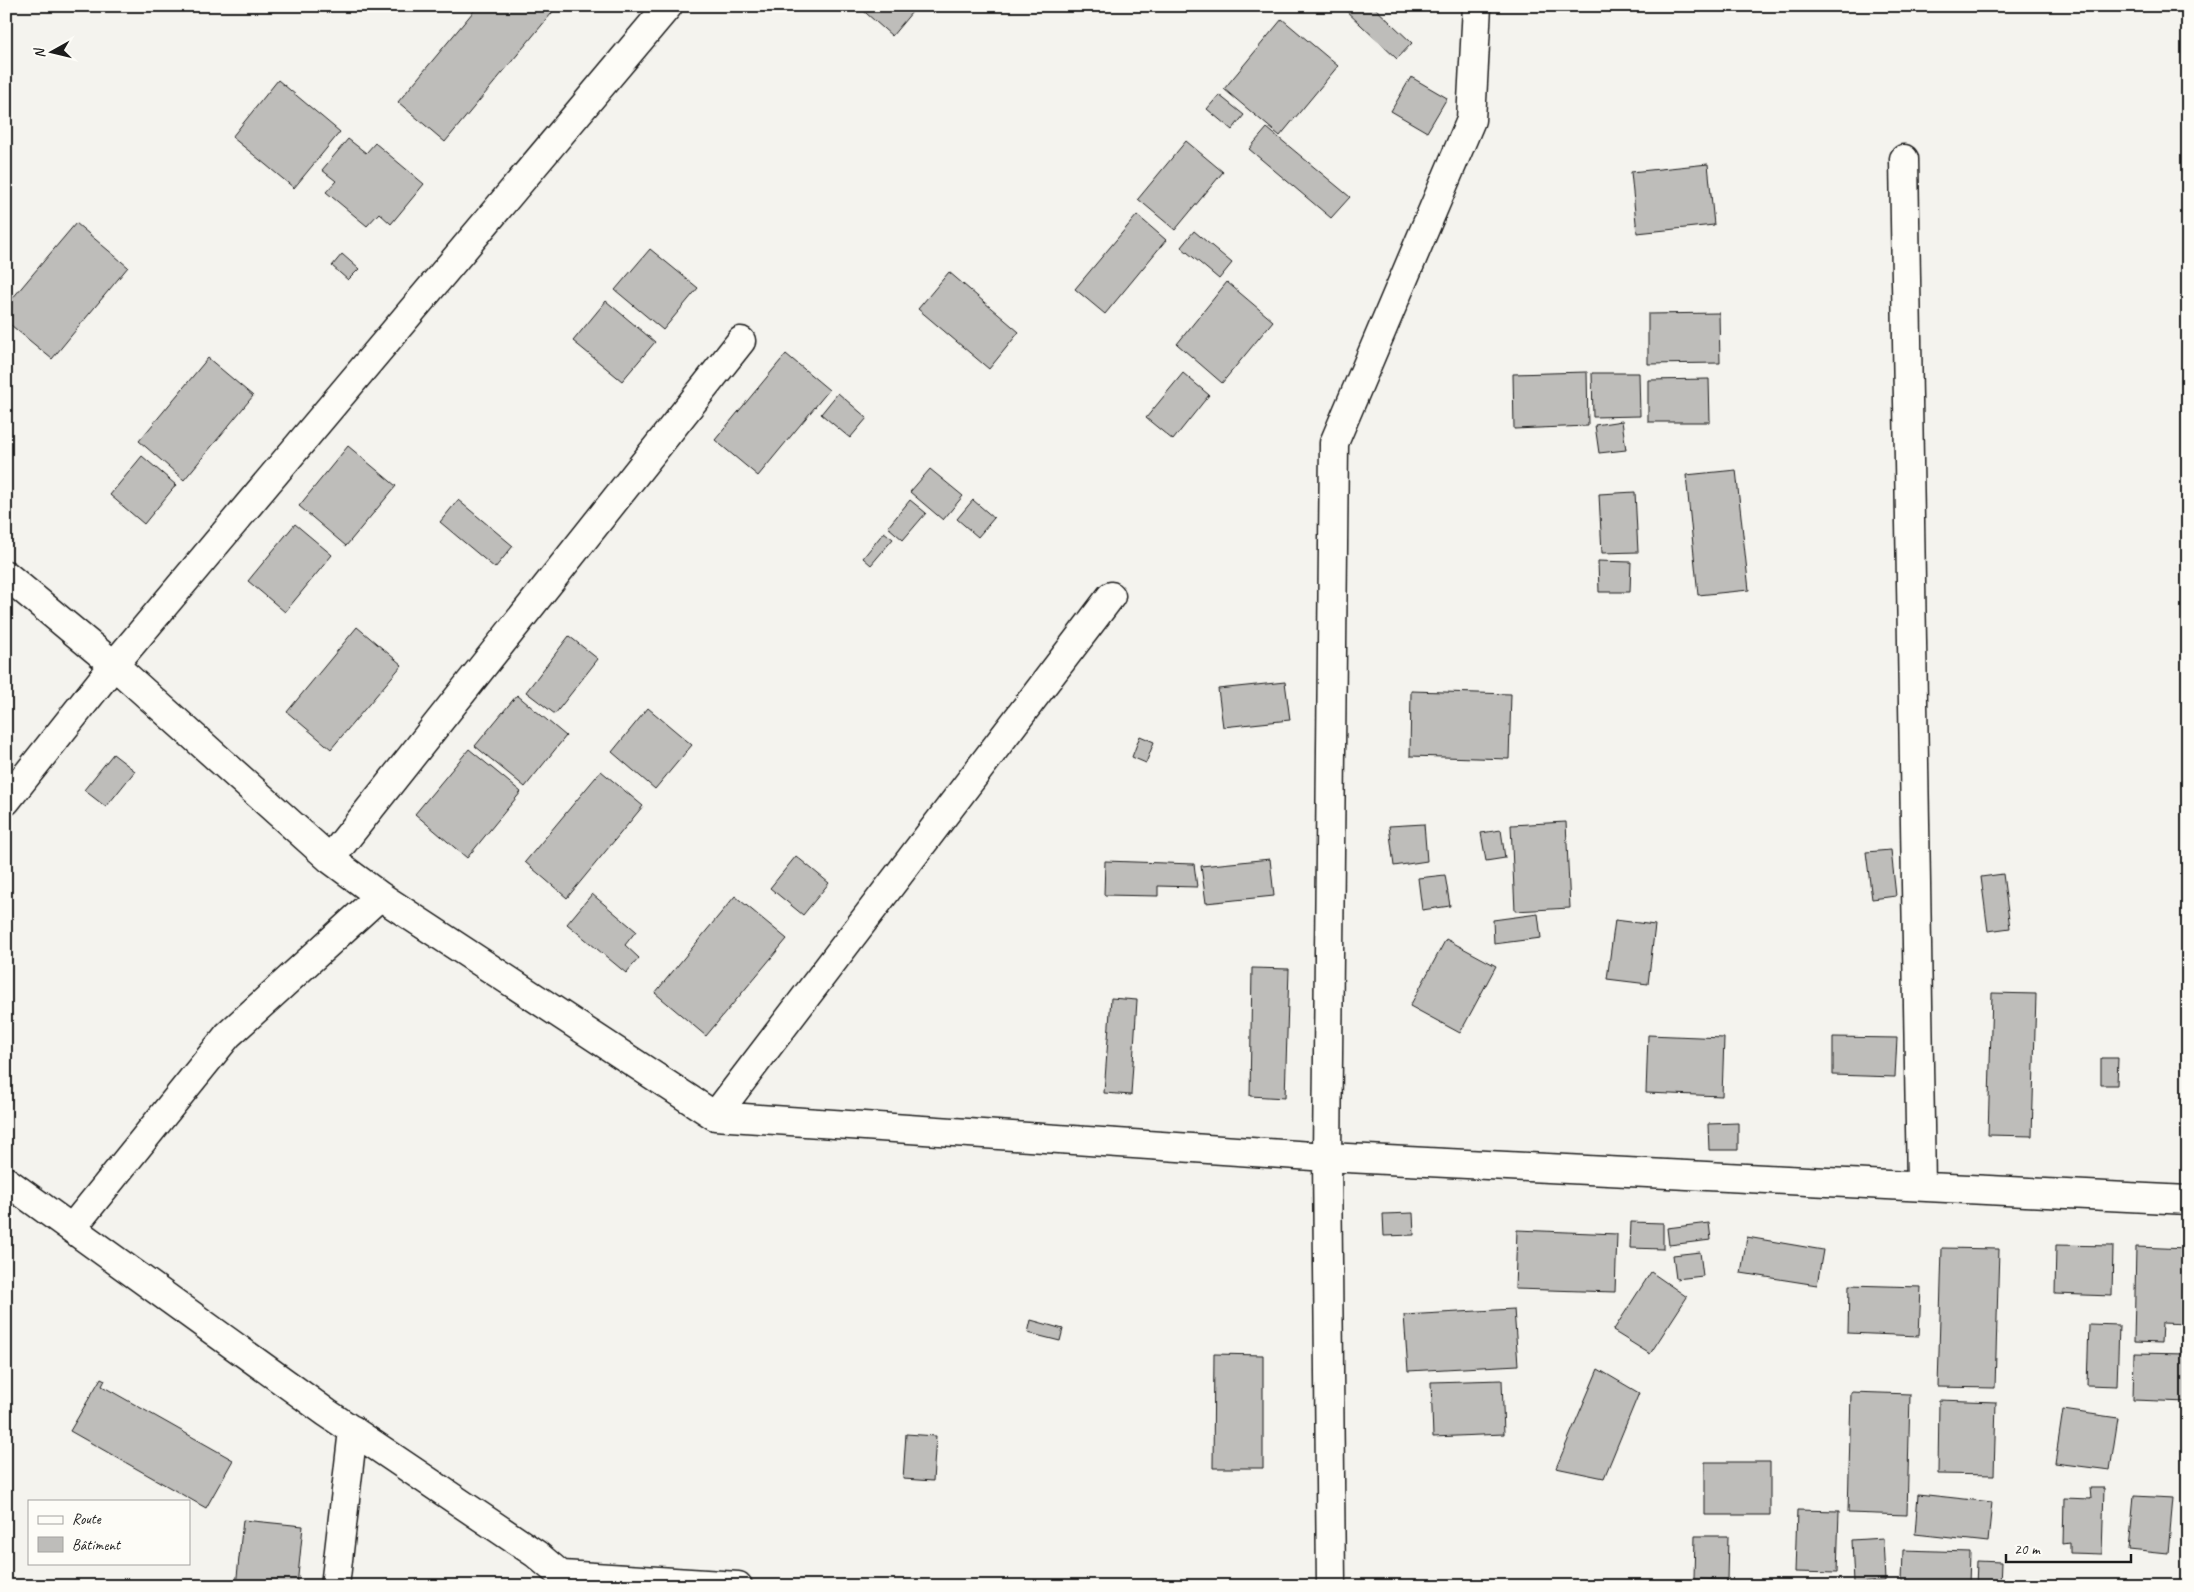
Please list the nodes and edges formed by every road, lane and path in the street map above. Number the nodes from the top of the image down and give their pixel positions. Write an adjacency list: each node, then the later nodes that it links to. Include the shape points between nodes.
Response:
1 (668, 6): 7 (street)
2 (1478, 6): 12 (street, via 1471,120 1334,443)
3 (1904, 159): 14 (street)
4 (741, 341): 9 (street)
5 (6, 575): 7 (street)
6 (1111, 596): 11 (street)
7 (114, 665): 8 (street); 9 (street)
8 (6, 801)
9 (330, 859): 10 (street)
10 (380, 896): 11 (street); 16 (street, via 228,1035)
11 (715, 1116): 12 (street)
12 (1327, 1157): 14 (street); 21 (street)
13 (6, 1181): 16 (street)
14 (1921, 1186): 15 (street)
15 (2188, 1200)
16 (72, 1228): 17 (street)
17 (353, 1430): 18 (street, via 536,1554); 19 (street)
18 (568, 1580): 20 (street)
19 (335, 1586)
20 (738, 1586)
21 (1331, 1586)

